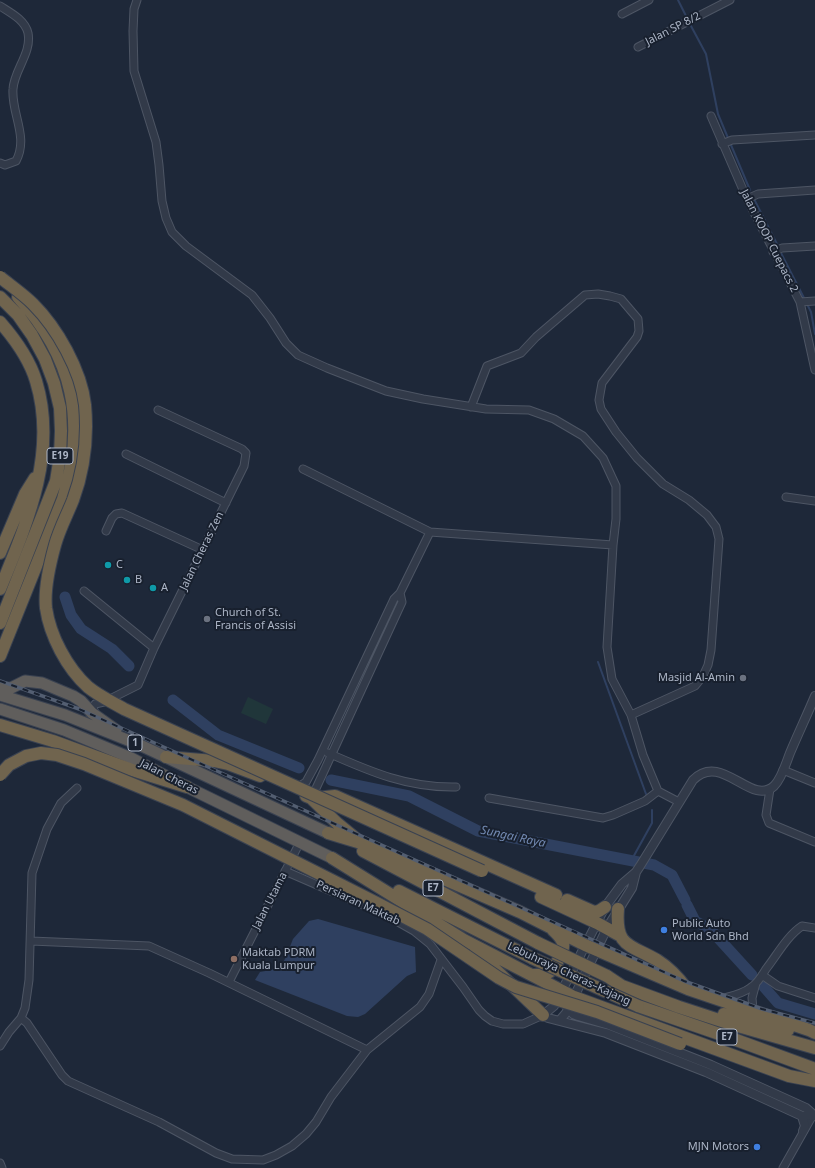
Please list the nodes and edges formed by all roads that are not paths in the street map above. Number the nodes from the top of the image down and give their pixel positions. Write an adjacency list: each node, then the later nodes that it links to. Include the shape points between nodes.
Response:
1 (137, 0): 21 (street, via 132,31 134,71 156,142 162,200 172,232 186,246 252,296 286,343 298,355 386,391)
2 (649, 0): 5 (street)
3 (730, 0): 6 (street, Jalan SP 8/2)
4 (0, 6): 10 (street, via 25,25 28,47 13,88 21,147 16,161 5,165)
5 (622, 14)
6 (638, 46)
7 (711, 116): 9 (street, Jalan KOOP Cuepacs 2)
8 (815, 134): 9 (street, via 732,140)
9 (722, 144): 12 (street, Jalan KOOP Cuepacs 2)
10 (0, 163)
11 (815, 190): 12 (street, via 758,194)
12 (747, 199): 14 (street, Jalan KOOP Cuepacs 2)
13 (815, 246): 14 (street, via 782,248)
14 (773, 252): 18 (street, Jalan KOOP Cuepacs 2)
15 (0, 277): 39 (highway, bridge, via 44,328 58,352 69,385 74,429 74,456 63,499); 72 (highway, bridge, via 32,303 64,345 85,403 86,427 82,466 73,500 55,543 47,585 46,607 61,654 78,675 101,696 124,709)
16 (0, 297): 37 (highway, E19, via 18,315 45,359 60,408 61,431 56,481)
17 (815, 301): 18 (street)
18 (800, 302): 20 (street, Jalan KOOP Cuepacs 2)
19 (0, 322): 24 (highway, E19, via 23,353 36,380 43,413)
20 (815, 370)
21 (471, 407): 31 (street, via 529,410 554,419 583,436 604,458 616,486); 46 (street, via 487,366 521,353 585,295 598,294 621,299 638,319 638,337 602,383 599,400 601,409 637,458 663,484 707,515 716,527 718,539 711,650 703,676 695,686)
22 (158, 410): 28 (street, Jalan Cheras Zen, via 246,453 244,466)
23 (126, 454): 28 (street)
24 (42, 466): 33 (highway, via 25,494); 34 (highway, E19, via 17,549)
25 (303, 469): 30 (street)
26 (786, 497): 27 (street)
27 (815, 501)
28 (226, 502): 32 (street, Jalan Cheras Zen)
29 (106, 531): 32 (street, via 112,518 122,513)
30 (430, 532): 31 (street); 36 (street)
31 (613, 545): 46 (street, via 606,647 612,679)
32 (203, 550): 38 (street, Jalan Cheras Zen)
33 (0, 553)
34 (0, 589)
35 (84, 591): 38 (street)
36 (400, 593): 50 (street, via 394,599); 51 (street, via 402,602 372,671)
37 (0, 623)
38 (154, 648): 44 (street, Jalan Cheras Zen, via 138,685)
39 (0, 656)
40 (0, 688): 42 (highway, via 11,688 25,680 42,683)
41 (0, 694): 49 (highway, Jalan Cheras / 1, via 65,715)
42 (73, 696): 44 (street, via 88,703); 47 (highway)
43 (815, 696): 53 (street)
44 (104, 702): 47 (street, via 94,706)
45 (3, 710): 56 (highway, Jalan Cheras / 1, via 64,730 131,758)
46 (631, 716): 61 (street)
47 (96, 717): 49 (highway)
48 (0, 725): 56 (highway)
49 (140, 745): 52 (highway, Jalan Cheras / 1)
50 (323, 750): 51 (street); 60 (street, via 306,782)
51 (331, 754): 57 (street, via 396,780 421,786); 62 (street)
52 (166, 757): 60 (highway, via 228,764); 65 (highway, Jalan Cheras / 1)
53 (783, 770): 55 (street); 59 (street)
54 (0, 775): 105 (highway, bridge, via 9,765 26,756 41,753 58,755 84,764 183,805 377,903 427,929 516,987 597,1012 708,1054)
55 (815, 783)
56 (187, 787): 66 (highway, Jalan Cheras / 1)
57 (456, 787)
58 (77, 788): 81 (street, via 62,803 47,829 32,873)
59 (770, 789): 64 (street, via 753,789 722,773 706,771 693,780); 68 (street, via 766,815 769,823)
60 (290, 790): 62 (highway)
61 (658, 791): 63 (street, via 645,801 603,818); 64 (street)
62 (311, 798): 67 (highway); 73 (highway, via 335,796)
63 (489, 798)
64 (679, 802): 70 (street)
65 (328, 833): 67 (highway); 87 (highway, Lebuhraya Cheras–Kajang / E7, bridge, via 538,943)
66 (300, 842): 69 (highway, Jalan Cheras / 1); 71 (street, Jalan Utama)
67 (361, 842): 77 (highway, via 520,912)
68 (815, 842)
69 (332, 858): 80 (highway); 106 (highway, Lebuhraya Cheras–Kajang / E7, bridge, via 532,958 638,1006)
70 (638, 869): 74 (street, via 622,884); 75 (street, via 632,888)
71 (286, 871): 84 (street, Persiaran Maktab, via 401,923 430,944); 88 (street, Jalan Utama)
72 (510, 883): 73 (highway); 76 (highway)
73 (556, 895): 74 (highway, via 594,912)
74 (605, 907): 76 (street)
75 (618, 909): 76 (street); 79 (highway)
76 (602, 925): 79 (highway); 82 (street); 83 (street)
77 (550, 928): 82 (highway); 85 (highway, via 560,938 563,950 552,971 546,974)
78 (815, 928): 86 (street, via 802,926 796,930)
79 (619, 935): 90 (highway, via 630,947 670,970)
80 (464, 940): 85 (highway); 97 (highway)
81 (30, 941): 88 (street, via 149,946); 98 (street, via 30,980)
82 (585, 945): 83 (highway); 91 (street)
83 (597, 950): 90 (highway); 92 (street)
84 (441, 960): 97 (street, Persiaran Maktab, via 482,1013 492,1021 523,1024); 104 (street, via 429,994 420,1007)
85 (529, 974): 91 (highway)
86 (762, 975): 89 (street); 93 (street, via 778,986)
87 (607, 976): 101 (highway, E7, via 704,1009); 103 (highway, E7, via 622,986 679,1006)
88 (229, 982): 104 (street)
89 (756, 983): 94 (street, via 744,992); 96 (street)
90 (688, 989): 94 (highway)
91 (562, 991): 92 (highway); 97 (street, via 554,1006)
92 (574, 997): 95 (street); 105 (highway)
93 (815, 998)
94 (718, 1000): 96 (highway)
95 (568, 1008): 99 (street); 108 (street, via 578,1016 609,1025 711,1065 806,1108)
96 (752, 1010): 100 (highway)
97 (543, 1015): 99 (street)
98 (21, 1018): 102 (street); 104 (street, via 68,1081 159,1122 232,1159 263,1160 292,1146 316,1122 331,1097)
99 (560, 1020): 109 (street, via 606,1033 706,1072)
100 (815, 1033)
101 (815, 1036)
102 (0, 1046)
103 (815, 1048)
104 (367, 1050)
105 (743, 1060): 107 (highway, via 790,1076)
106 (815, 1069)
107 (815, 1081)
108 (814, 1115): 109 (street); 110 (street)
109 (802, 1116): 110 (street, via 805,1126)
110 (803, 1132): 113 (street)
111 (0, 1163): 112 (street)
112 (2, 1168)
113 (783, 1168)

